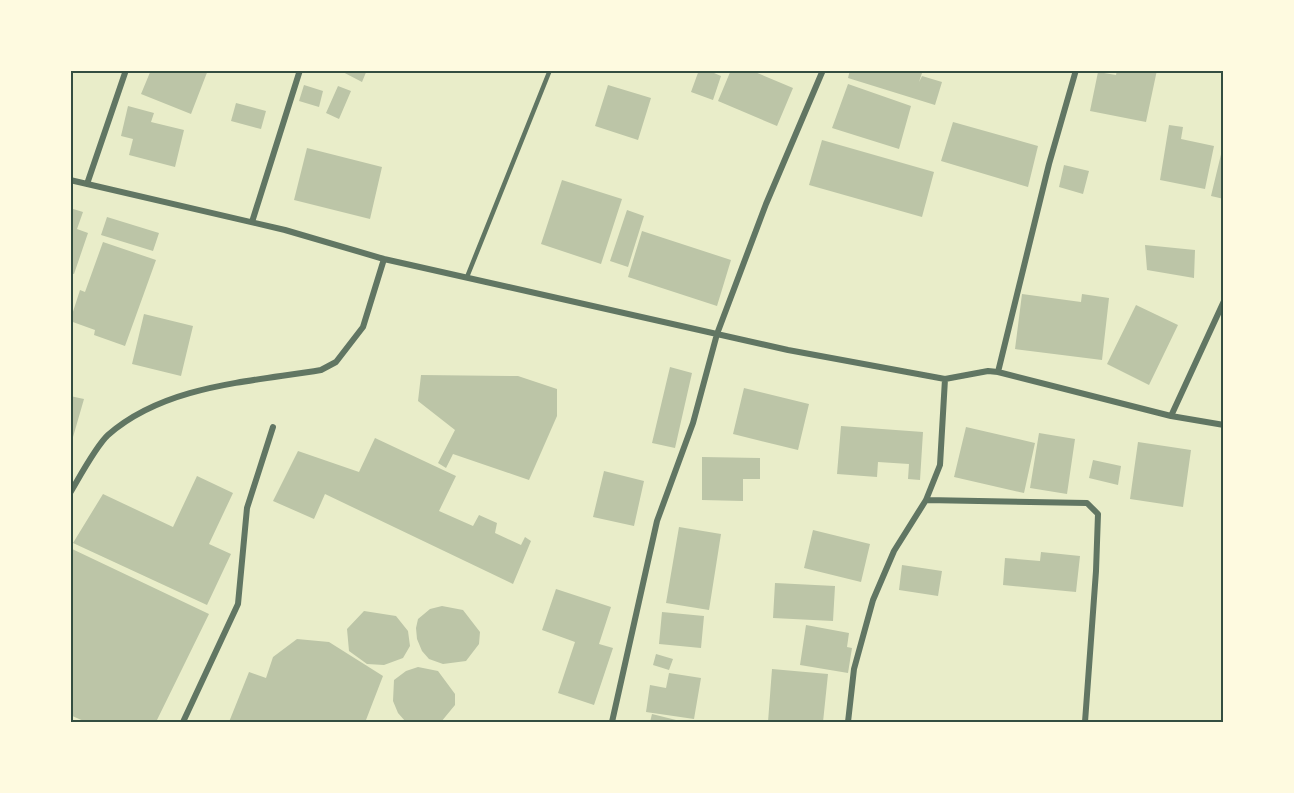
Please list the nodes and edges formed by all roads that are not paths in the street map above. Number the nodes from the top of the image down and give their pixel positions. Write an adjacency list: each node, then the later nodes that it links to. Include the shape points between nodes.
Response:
1 (126, 70): 7 (street)
2 (300, 70): 8 (street)
3 (550, 70): 10 (lane)
4 (823, 70): 12 (street)
5 (1076, 70): 13 (street)
6 (70, 180): 7 (street)
7 (87, 184): 8 (street)
8 (252, 222): 9 (street)
9 (384, 259): 10 (street); 18 (street, via 363,327 336,362 321,370 205,389 137,415 106,437)
10 (467, 277): 12 (street)
11 (1224, 301): 15 (street)
12 (717, 334): 14 (street); 21 (street, via 693,423 657,521)
13 (998, 372): 14 (street, via 988,370); 15 (street)
14 (945, 379): 19 (street, via 940,465)
15 (1171, 416): 16 (street)
16 (1224, 424)
17 (273, 427): 20 (street, via 247,508 238,604)
18 (70, 493)
19 (926, 500): 22 (street, via 894,551 873,600 854,669); 23 (street, via 1088,503 1098,514)
20 (183, 723)
21 (612, 723)
22 (848, 723)
23 (1085, 723)

